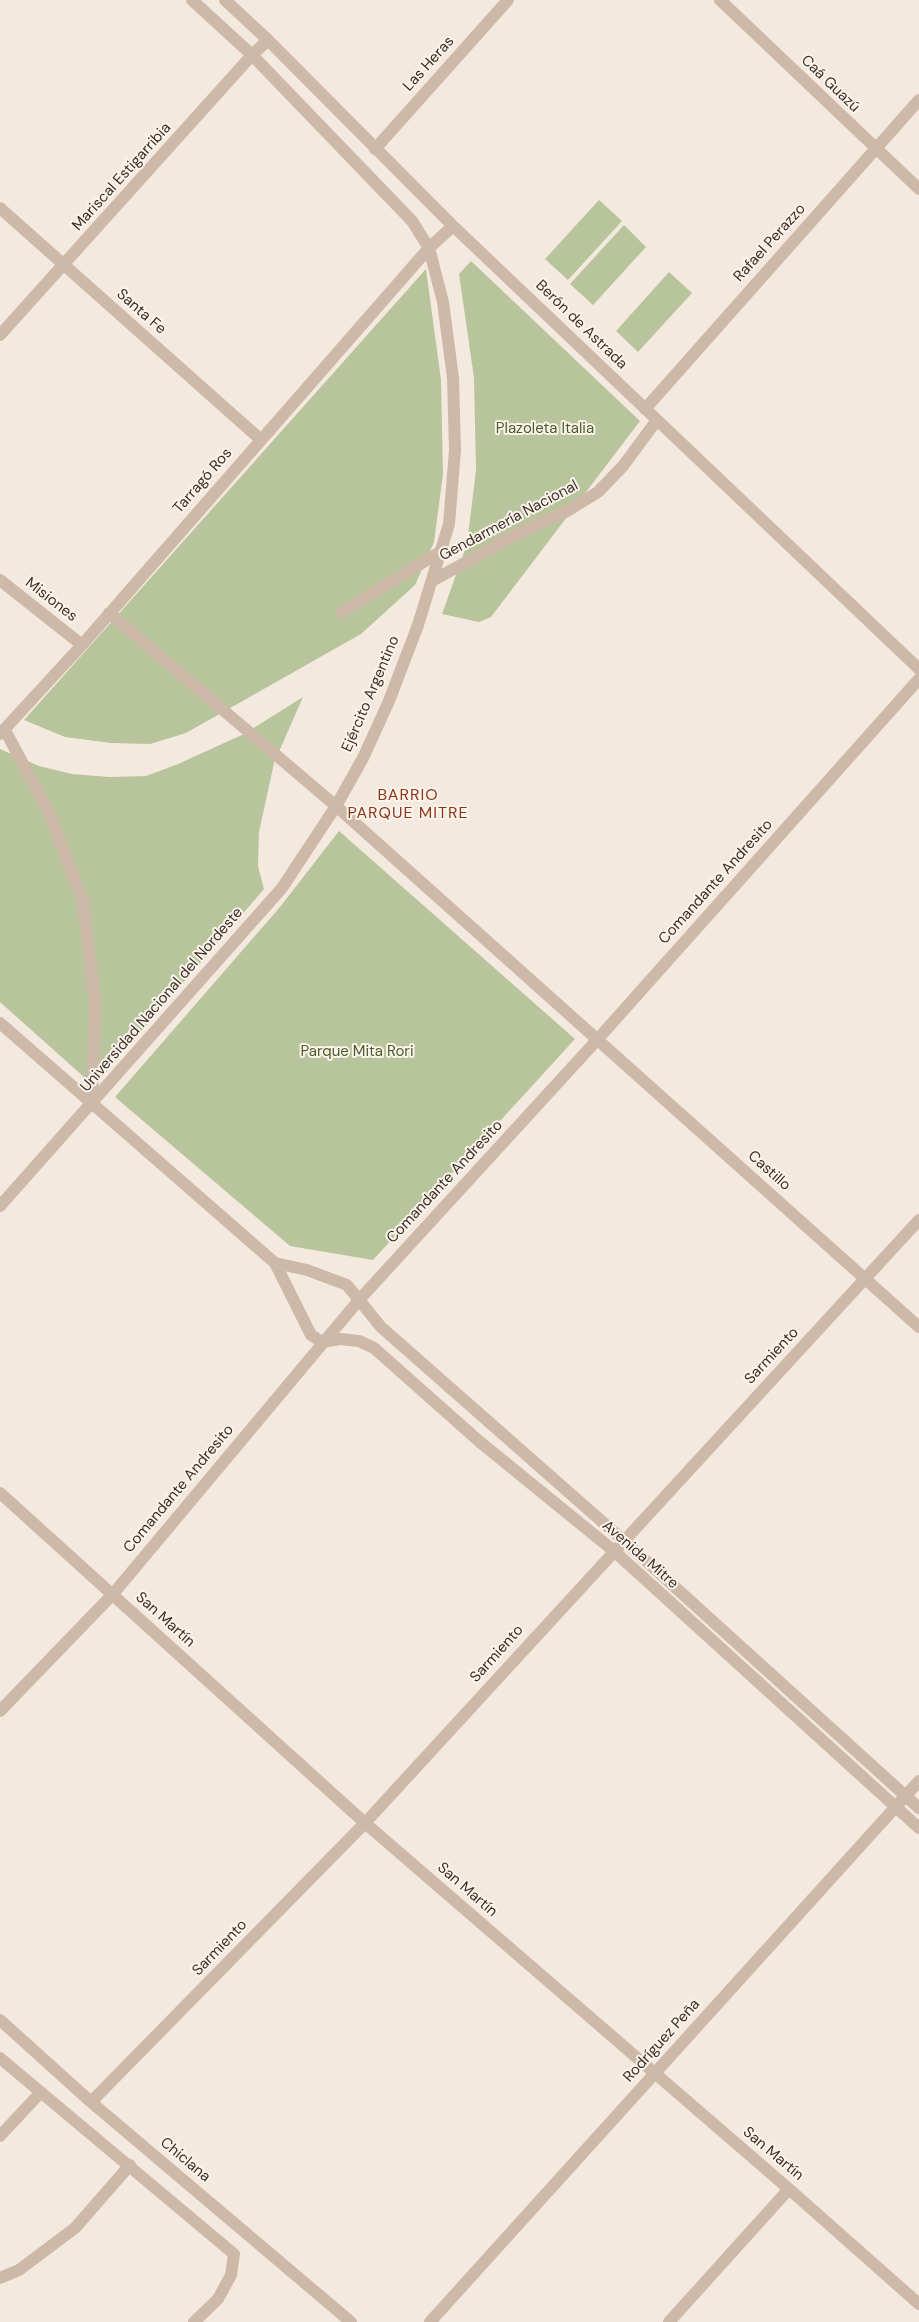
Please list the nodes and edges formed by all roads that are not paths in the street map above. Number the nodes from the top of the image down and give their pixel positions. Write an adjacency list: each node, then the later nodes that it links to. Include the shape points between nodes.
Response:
1 (192, 0): 6 (street)
2 (225, 0): 5 (street, Berón de Astrada)
3 (508, 0): 8 (street, Las Heras)
4 (720, 0): 9 (street, Caá Guazú)
5 (268, 40): 6 (street, Mariscal Estigarribia); 8 (street, Berón de Astrada)
6 (252, 56): 13 (street, via 412,221); 14 (street, Mariscal Estigarribia)
7 (919, 100): 9 (street, Rafael Perazzo)
8 (375, 149): 12 (street, Berón de Astrada)
9 (875, 150): 10 (street, Caá Guazú); 16 (street, Rafael Perazzo)
10 (919, 189)
11 (0, 208): 14 (street, Santa Fe)
12 (453, 226): 13 (street, Tarragó Ros); 16 (street, Berón de Astrada)
13 (429, 248): 18 (street, Tarragó Ros); 19 (street, Ejército Argentino, via 443,302 454,387 456,450 449,524)
14 (64, 266): 15 (street, Mariscal Estigarribia); 18 (street, Santa Fe)
15 (0, 335)
16 (645, 409): 17 (street, Berón de Astrada)
17 (657, 420): 21 (street, Gendarmería Nacional, via 623,466 598,492); 25 (street, Berón de Astrada)
18 (260, 439): 23 (street, Tarragó Ros)
19 (440, 552): 21 (street, Ejército Argentino); 22 (street)
20 (0, 580): 24 (street, Misiones)
21 (432, 581): 28 (street, Ejército Argentino, via 389,701)
22 (342, 612)
23 (109, 613): 24 (street, Tarragó Ros); 28 (street)
24 (82, 645): 27 (street, Tarragó Ros)
25 (919, 669)
26 (919, 679): 30 (street, Comandante Andresito)
27 (2, 732): 31 (street, via 49,813 83,901 95,1000)
28 (336, 806): 30 (street); 31 (street, Universidad Nacional del Nordeste, via 282,888)
29 (0, 1023): 31 (street)
30 (598, 1040): 35 (street, Castillo); 36 (street, Comandante Andresito)
31 (92, 1104): 32 (street, Universidad Nacional del Nordeste); 34 (street)
32 (0, 1206)
33 (919, 1220): 35 (street, Sarmiento)
34 (275, 1263): 36 (street, Avenida Mitre, via 307,1270 347,1285); 38 (street, via 311,1335)
35 (866, 1278): 37 (street, Castillo); 40 (street, Sarmiento)
36 (359, 1300): 38 (street, Comandante Andresito); 40 (street, Avenida Mitre, via 381,1327)
37 (919, 1327)
38 (322, 1342): 41 (street, Avenida Mitre, via 340,1339 359,1341 374,1348 480,1442); 42 (street, Comandante Andresito)
39 (0, 1493): 42 (street, San Martín)
40 (623, 1540): 41 (street, Sarmiento); 45 (street, Avenida Mitre)
41 (614, 1551): 46 (street, Avenida Mitre); 48 (street, Sarmiento)
42 (113, 1594): 43 (street, Comandante Andresito); 48 (street, San Martín)
43 (0, 1711)
44 (919, 1781): 45 (street, Rodríguez Peña)
45 (906, 1796): 46 (street, Rodríguez Peña); 47 (street, Avenida Mitre)
46 (895, 1807): 49 (street, Avenida Mitre); 52 (street, Rodríguez Peña)
47 (919, 1808)
48 (365, 1823): 52 (street, San Martín); 54 (street, Sarmiento)
49 (919, 1828)
50 (0, 2020): 54 (street, Chiclana)
51 (0, 2058): 53 (street)
52 (654, 2074): 57 (street, San Martín); 62 (street, Rodríguez Peña)
53 (41, 2092): 55 (street); 56 (street)
54 (92, 2102): 61 (street, Chiclana)
55 (0, 2136)
56 (130, 2165): 58 (street, via 75,2228 19,2270); 60 (street, via 234,2254 231,2275 218,2299)
57 (790, 2189): 59 (street, San Martín); 63 (street)
58 (0, 2278)
59 (919, 2304)
60 (194, 2322)
61 (351, 2322)
62 (430, 2322)
63 (669, 2322)

